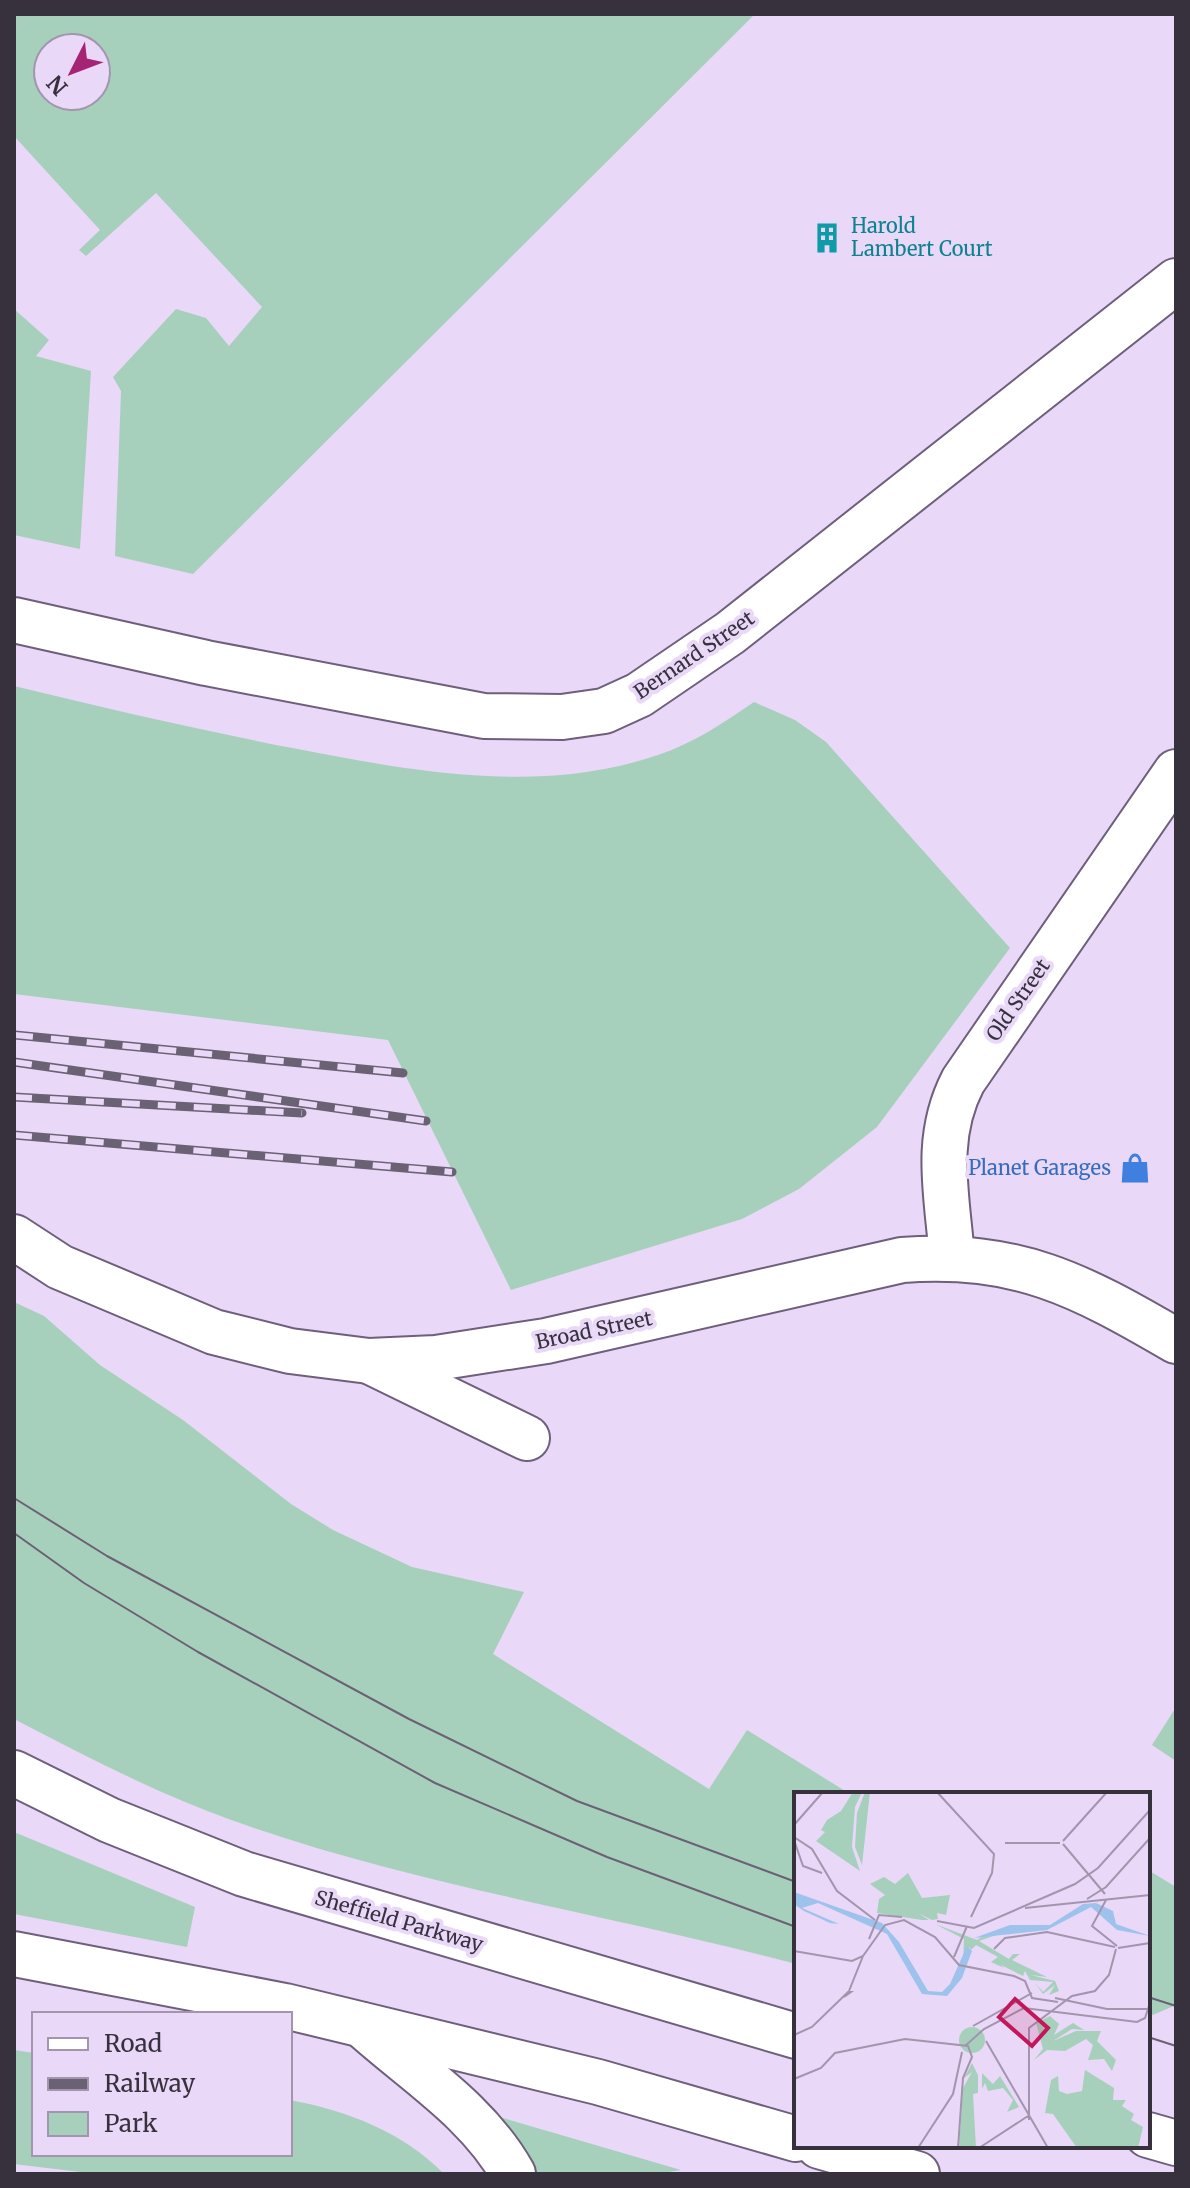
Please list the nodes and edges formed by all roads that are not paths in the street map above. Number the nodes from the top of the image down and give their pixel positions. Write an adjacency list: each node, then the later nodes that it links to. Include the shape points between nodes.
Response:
1 (1176, 281): 2 (main road, Bernard Street, via 730,633 639,695 604,711 526,719 484,716)
2 (14, 620)
3 (1176, 772): 5 (main road, Old Street, via 951,1104 942,1149)
4 (14, 1237): 7 (main road, Broad Street, via 60,1267 214,1332 290,1351)
5 (952, 1257): 6 (main road, Broad Street, via 1029,1269 1071,1283); 7 (main road, Broad Street, via 902,1260 546,1341 436,1358)
6 (1176, 1341)
7 (369, 1361): 8 (main road)
8 (527, 1438)
9 (14, 1773): 12 (main road, Sheffield Parkway, via 109,1820 244,1874)
10 (14, 1954): 11 (main road)
11 (362, 2025): 14 (main road, via 598,2082); 17 (main road, via 456,2104)
12 (794, 2035)
13 (1150, 2136): 15 (main road)
14 (794, 2138)
15 (1176, 2143)
16 (826, 2148): 18 (main road)
17 (513, 2174)
18 (917, 2174)

